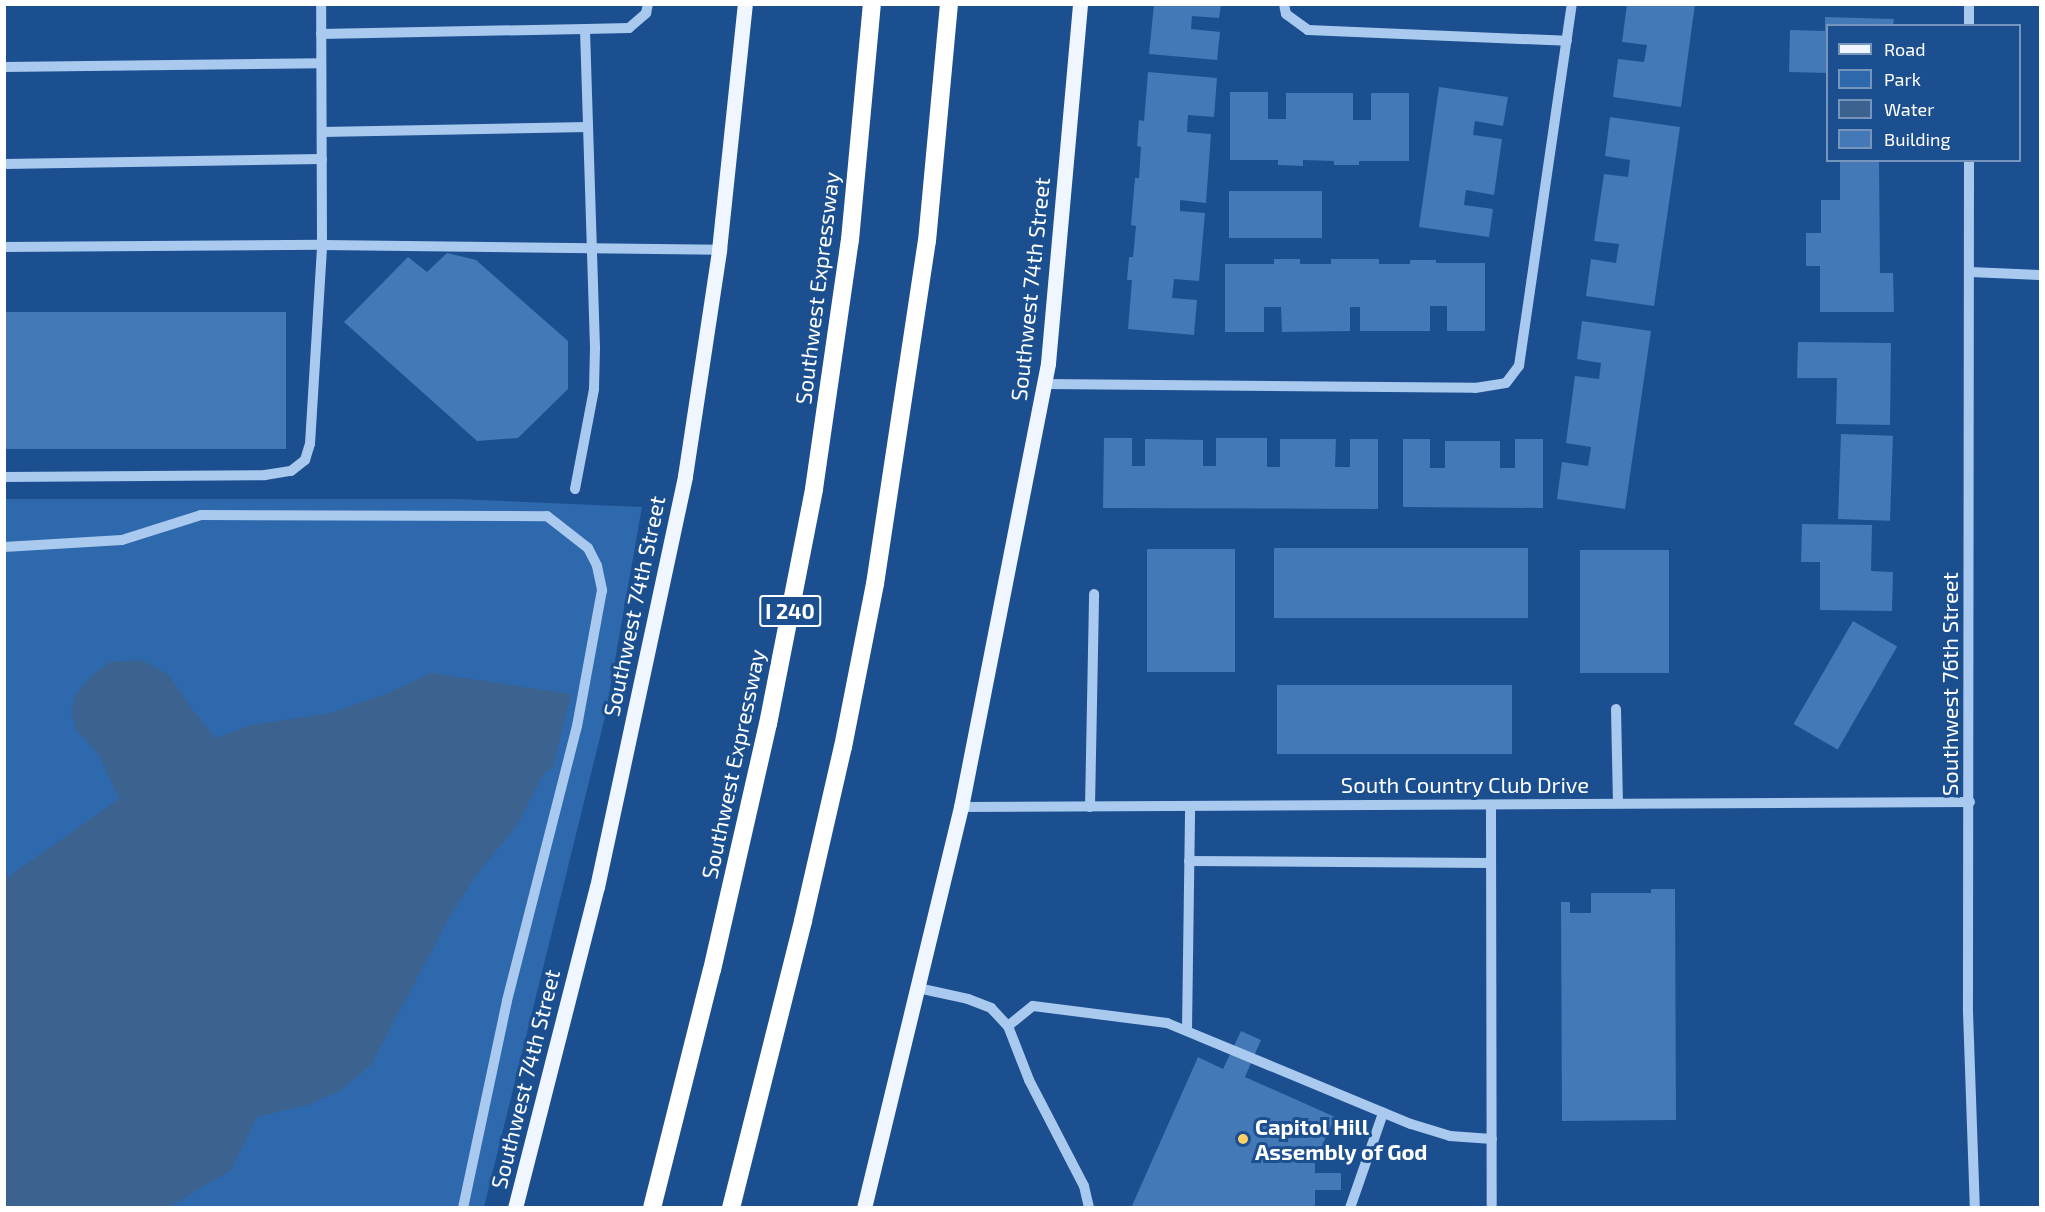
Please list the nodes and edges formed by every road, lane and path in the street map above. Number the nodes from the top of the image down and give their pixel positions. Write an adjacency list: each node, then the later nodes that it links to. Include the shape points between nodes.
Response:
1 (321, 4): 12 (street)
2 (648, 4): 11 (street, via 646,13 629,28)
3 (745, 4): 24 (main road, Southwest 74th Street)
4 (872, 4): 48 (highway, Southwest Expressway / I 240, via 850,240 814,489 768,724)
5 (949, 4): 49 (highway, via 927,241 875,584 841,759)
6 (1080, 4): 27 (main road, Southwest 74th Street)
7 (1284, 4): 13 (street, via 1287,14 1308,30)
8 (1572, 4): 13 (street)
9 (1969, 4): 10 (street)
10 (1969, 24)
11 (585, 29): 12 (street); 16 (street)
12 (321, 34): 14 (street)
13 (1567, 40): 27 (street, via 1519,366 1506,383 1475,388)
14 (321, 63): 15 (street); 17 (street)
15 (4, 67)
16 (588, 127): 17 (street); 23 (street)
17 (322, 132): 18 (street)
18 (322, 159): 20 (street); 21 (street)
19 (1969, 162): 25 (street, Southwest 76th Street)
20 (4, 164)
21 (322, 245): 22 (street); 23 (street); 28 (street, via 310,444 304,460 291,471 265,475)
22 (4, 247)
23 (591, 249): 24 (street); 29 (street, via 594,389)
24 (719, 250): 47 (main road, Southwest 74th Street, via 682,487 597,887)
25 (1970, 272): 26 (street); 33 (street, Southwest 76th Street)
26 (2040, 275)
27 (1044, 384): 37 (main road, Southwest 74th Street)
28 (4, 477)
29 (575, 489)
30 (4, 547): 46 (street, via 122,540 201,515 547,516 588,549 597,566 602,590 577,726 507,1000)
31 (1094, 594): 38 (street)
32 (1616, 709): 34 (street)
33 (1970, 802): 34 (street, South Country Club Drive); 54 (street, Southwest 76th Street, via 1968,1012)
34 (1618, 803): 35 (street, South Country Club Drive)
35 (1491, 805): 36 (street, South Country Club Drive); 40 (street)
36 (1190, 806): 38 (street, South Country Club Drive); 39 (street)
37 (962, 807): 38 (street, South Country Club Drive); 41 (main road, Southwest 74th Street)
38 (1090, 807)
39 (1189, 861): 40 (street); 43 (street)
40 (1491, 862): 45 (street)
41 (918, 988): 42 (street, via 991,1008); 50 (main road, Southwest 74th Street)
42 (1008, 1026): 43 (street, via 1033,1006 1167,1023); 51 (street, via 1029,1080 1084,1186)
43 (1187, 1030): 44 (street)
44 (1383, 1113): 45 (street, via 1450,1136); 52 (street)
45 (1492, 1138): 53 (street)
46 (463, 1208)
47 (515, 1208)
48 (652, 1208)
49 (731, 1208)
50 (864, 1208)
51 (1089, 1208)
52 (1350, 1208)
53 (1492, 1208)
54 (1975, 1208)

